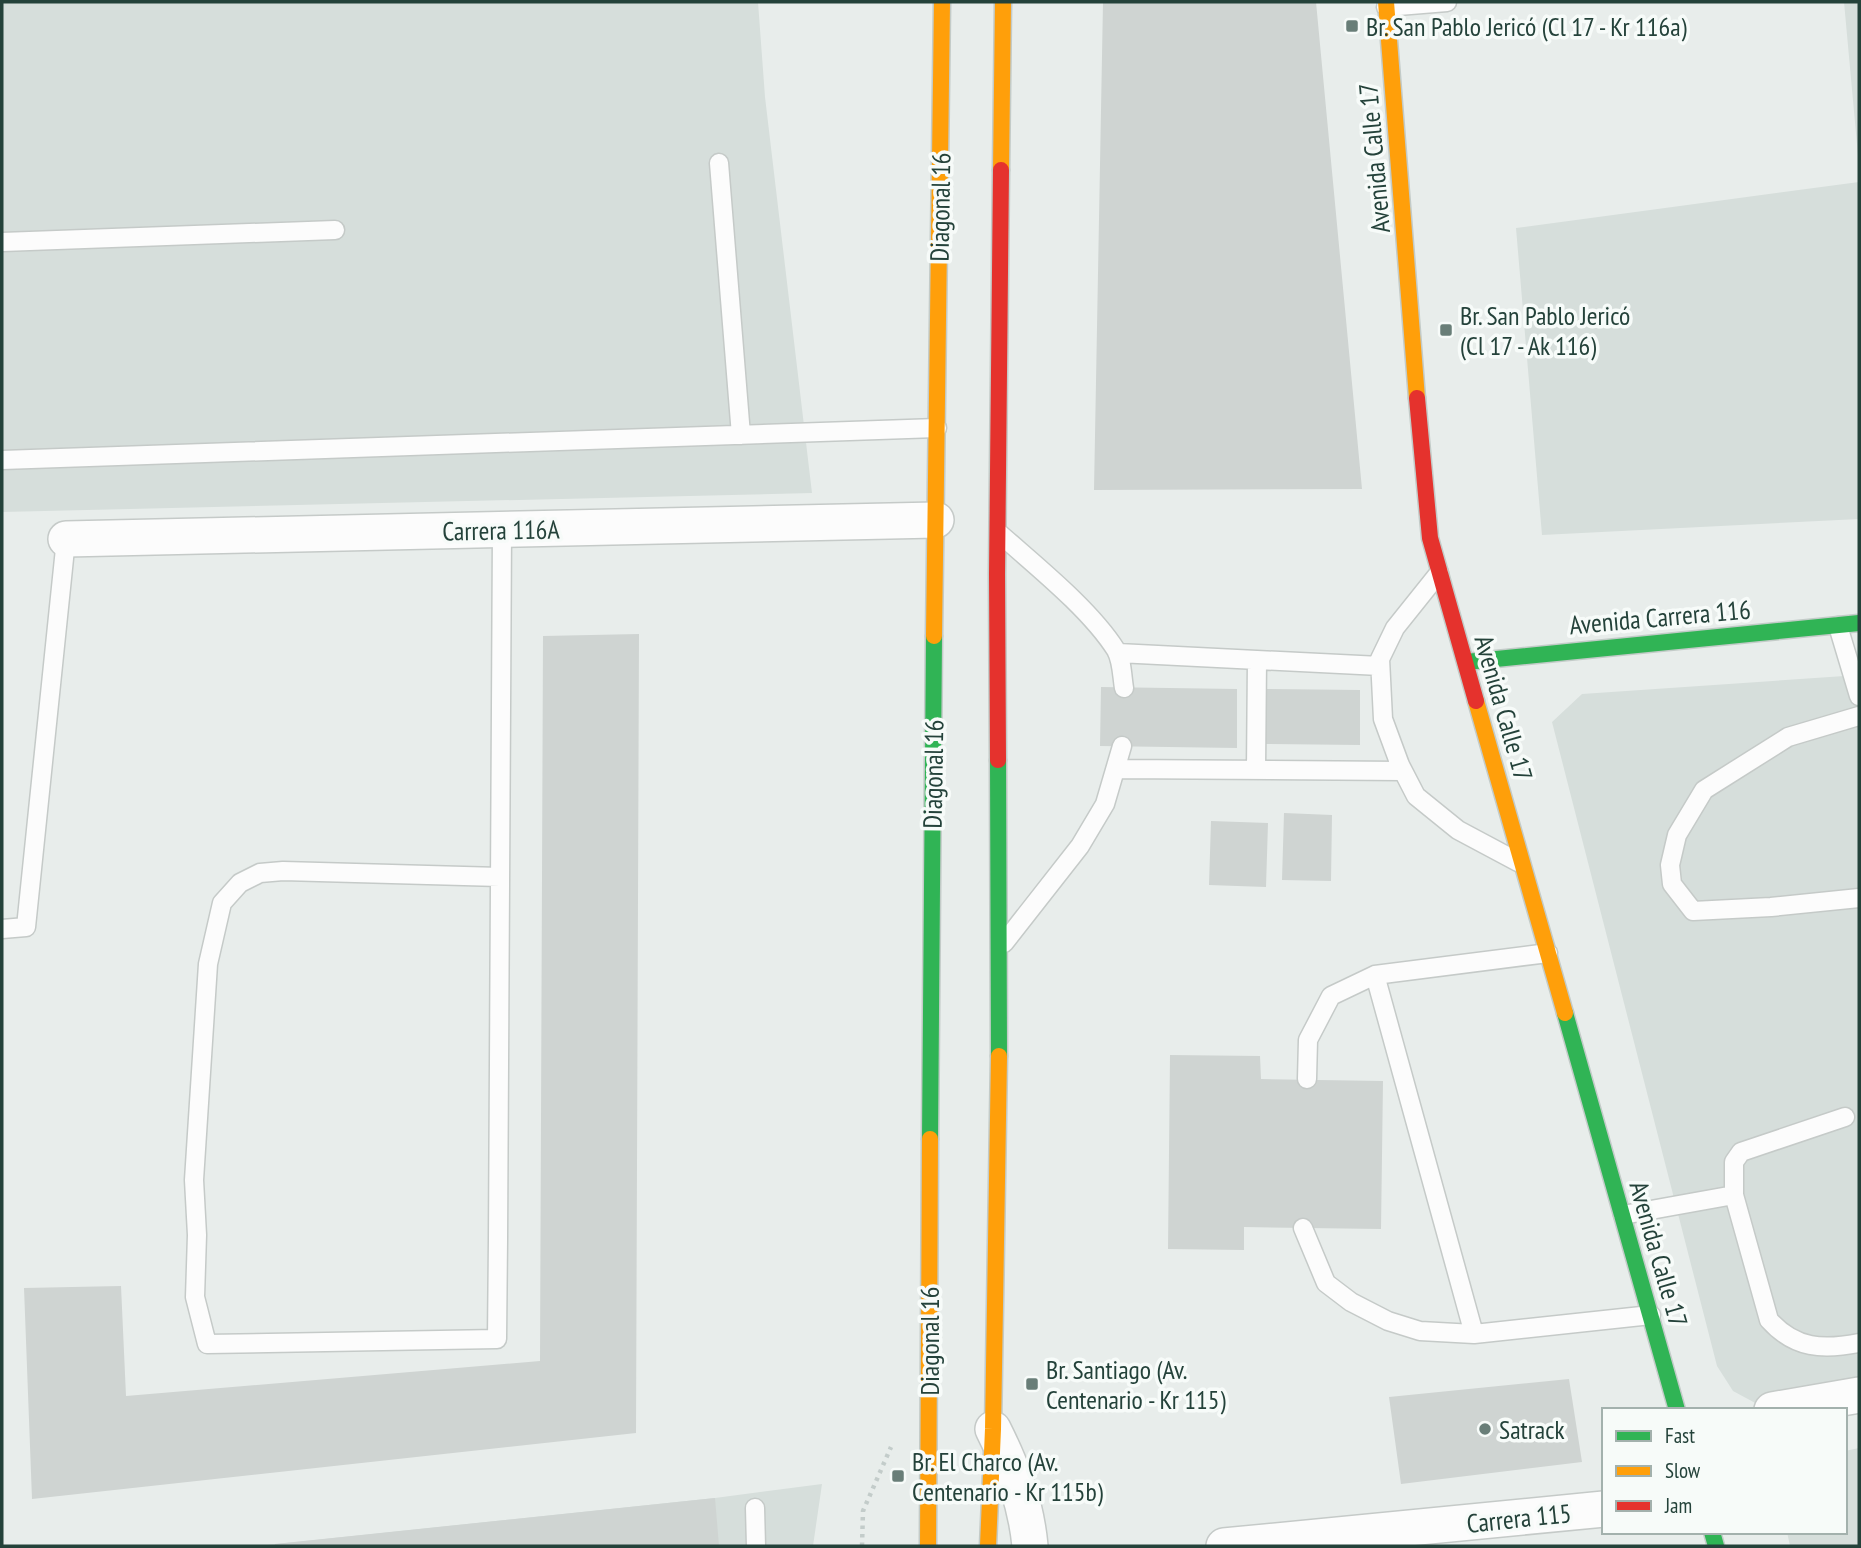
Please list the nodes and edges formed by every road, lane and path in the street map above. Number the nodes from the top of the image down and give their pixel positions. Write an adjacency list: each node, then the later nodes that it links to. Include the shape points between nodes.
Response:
1 (942, 2): 8 (main road, Diagonal 16)
2 (1003, 2): 13 (main road)
3 (1447, 2): 4 (lane)
4 (1386, 4): 15 (main road, Avenida Calle 17, via 1425,497)
5 (719, 163): 9 (lane)
6 (335, 230): 7 (lane)
7 (2, 242)
8 (937, 428): 9 (lane); 11 (main road, Diagonal 16)
9 (741, 435): 10 (lane)
10 (2, 460)
11 (936, 520): 12 (street, Carrera 116A); 51 (main road, Diagonal 16)
12 (502, 530): 14 (street, Carrera 116A); 30 (lane)
13 (999, 534): 18 (lane, via 1063,591); 33 (main road)
14 (66, 539): 32 (lane, via 26,927)
15 (1439, 573): 20 (main road, Avenida Calle 17); 21 (lane, via 1395,628)
16 (1859, 623): 17 (main road, Avenida Carrera 116)
17 (1838, 626): 20 (main road, Avenida Carrera 116); 23 (lane)
18 (1118, 653): 19 (lane); 22 (lane)
19 (1257, 660): 21 (lane); 27 (lane)
20 (1466, 662): 29 (main road, Avenida Calle 17)
21 (1380, 666): 28 (lane, via 1383,719)
22 (1124, 688)
23 (1859, 696)
24 (1859, 716): 31 (lane, via 1788,737 1704,790 1677,835 1670,865 1672,884 1693,911)
25 (1122, 746): 26 (lane)
26 (1116, 769): 27 (lane); 33 (lane, via 1105,804 1080,846)
27 (1256, 770): 28 (lane)
28 (1402, 771): 29 (lane, via 1416,796 1458,830)
29 (1524, 864): 34 (main road, Avenida Calle 17)
30 (500, 877): 30 (lane, via 260,873 240,883 222,903 208,964 194,1180 195,1297 207,1344 497,1339)
31 (1859, 898)
32 (2, 929)
33 (998, 951): 47 (main road)
34 (1548, 953): 35 (lane); 39 (main road, Avenida Calle 17)
35 (1375, 975): 36 (lane, via 1331,996 1308,1040); 42 (lane)
36 (1307, 1079)
37 (1845, 1117): 38 (lane, via 1741,1152 1734,1162)
38 (1734, 1195): 39 (lane); 43 (lane, via 1769,1320 1780,1333 1810,1346 1829,1349)
39 (1623, 1215): 41 (main road, Avenida Calle 17)
40 (1303, 1228): 42 (lane, via 1326,1283 1351,1302 1420,1331)
41 (1651, 1315): 42 (lane); 45 (main road, Avenida Calle 17)
42 (1474, 1334)
43 (1859, 1343)
44 (1859, 1395): 46 (street)
45 (1677, 1408)
46 (1784, 1408)
47 (993, 1429): 52 (main road); 53 (street, via 1012,1467 1027,1516)
48 (755, 1508): 50 (lane)
49 (1602, 1509): 54 (street, Carrera 115)
50 (756, 1546)
51 (928, 1546)
52 (988, 1546)
53 (1030, 1546)
54 (1224, 1546)

